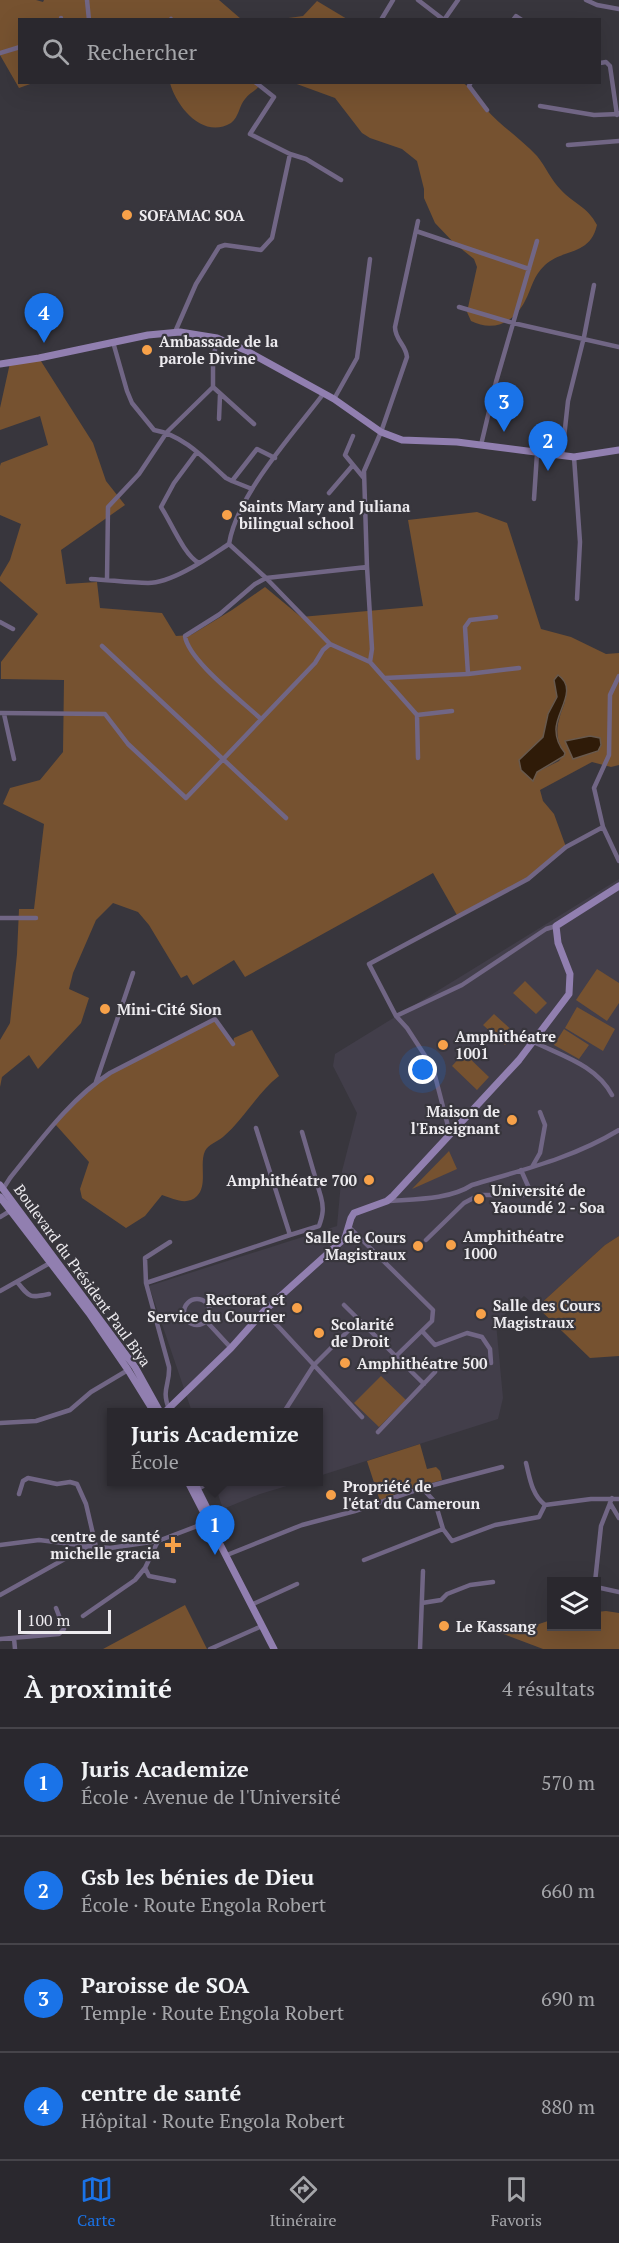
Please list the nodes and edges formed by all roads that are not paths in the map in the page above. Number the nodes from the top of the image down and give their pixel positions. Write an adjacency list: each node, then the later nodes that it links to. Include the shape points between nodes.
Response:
1 (87, 0): 7 (street)
2 (393, 0): 8 (street)
3 (418, 0): 9 (street)
4 (458, 0): 10 (street)
5 (586, 0): 6 (street)
6 (619, 9)
7 (89, 18)
8 (382, 18)
9 (441, 18)
10 (445, 18)
11 (18, 48): 12 (street)
12 (0, 53)
13 (601, 63): 18 (street, via 610,66)
14 (258, 84): 21 (street, via 274,97 250,134)
15 (470, 84): 17 (street)
16 (540, 106): 18 (street, via 594,116)
17 (487, 110)
18 (618, 115)
19 (619, 141): 20 (street)
20 (568, 145)
21 (290, 154): 22 (street); 31 (street, via 272,238 261,250 219,247 196,284)
22 (341, 180)
23 (418, 221): 24 (street)
24 (416, 231): 27 (street); 44 (street, via 395,327 396,338 407,357)
25 (537, 241): 27 (street)
26 (370, 259): 40 (street, via 357,358)
27 (529, 269): 30 (street)
28 (594, 285): 33 (street)
29 (459, 307): 30 (street)
30 (513, 322): 33 (street); 46 (street)
31 (175, 332): 32 (street); 34 (street)
32 (217, 338): 37 (street); 38 (street)
33 (584, 338): 35 (street); 50 (street, via 568,401)
34 (113, 342): 36 (street); 43 (street, via 132,403 154,430)
35 (619, 347)
36 (0, 364)
37 (213, 387): 39 (street); 43 (street)
38 (324, 393): 40 (street); 52 (street)
39 (220, 394): 41 (street); 42 (street)
40 (334, 399): 44 (street)
41 (219, 419)
42 (254, 424)
43 (167, 432): 48 (street); 64 (street, via 139,474 108,507)
44 (381, 432): 46 (street, via 402,440); 54 (street)
45 (353, 436): 53 (street, via 345,455)
46 (481, 445): 49 (street)
47 (619, 450): 51 (street)
48 (197, 452): 55 (street); 60 (street, via 161,507 186,552)
49 (537, 454): 50 (street); 58 (street)
50 (562, 456): 51 (street)
51 (574, 457): 65 (street, via 580,542)
52 (275, 458): 55 (street, via 257,449); 56 (street)
53 (352, 465): 54 (street); 57 (street)
54 (363, 477): 61 (street)
55 (232, 481): 56 (street)
56 (252, 489): 59 (street)
57 (329, 493)
58 (534, 499)
59 (229, 544): 60 (street); 62 (street)
60 (199, 563): 64 (street, via 153,583)
61 (366, 567): 62 (street); 71 (street)
62 (266, 578): 69 (street); 79 (street, via 220,615 185,636 189,650 201,664)
63 (91, 579): 64 (street)
64 (107, 580)
65 (578, 599)
66 (496, 617): 73 (street, via 470,620 465,627)
67 (0, 622): 68 (street)
68 (13, 629)
69 (330, 644): 71 (street); 79 (street)
70 (102, 646): 82 (street)
71 (370, 662): 75 (street)
72 (519, 668): 73 (street)
73 (468, 674): 75 (street)
74 (619, 676): 84 (street, via 610,694 609,755 594,788)
75 (385, 678): 78 (street)
76 (452, 711): 78 (street)
77 (2, 713): 81 (street); 82 (street, via 105,714 128,744 186,798)
78 (417, 716): 80 (street)
79 (261, 719): 82 (street)
80 (418, 758)
81 (14, 759)
82 (222, 759): 83 (street)
83 (286, 818)
84 (603, 827): 85 (street); 91 (street, via 566,847 528,879 369,964)
85 (619, 861)
86 (619, 886): 89 (street)
87 (0, 918): 88 (street)
88 (36, 918)
89 (556, 926): 91 (street, via 462,985); 92 (street, via 571,985 569,994)
90 (133, 972): 94 (street)
91 (396, 1016): 100 (street, via 433,1068)
92 (534, 1042): 95 (street, via 588,1068); 100 (street)
93 (233, 1044): 94 (street, via 214,1020)
94 (96, 1082): 103 (street)
95 (612, 1095)
96 (540, 1112): 101 (street, via 545,1125 540,1153)
97 (256, 1128): 109 (street)
98 (619, 1130): 101 (street, via 584,1149)
99 (302, 1132): 109 (street, via 324,1208 323,1217 319,1226)
100 (450, 1134): 105 (street)
101 (532, 1167): 102 (street)
102 (521, 1170): 105 (street, via 464,1190); 110 (street, via 532,1195 479,1195 464,1203)
103 (2, 1187): 130 (street, Boulevard du Président Paul Biya, via 135,1367)
104 (0, 1197): 106 (street, Boulevard du Président Paul Biya)
105 (387, 1202): 108 (street, via 354,1213)
106 (10, 1211): 107 (street); 112 (street, Boulevard du Président Paul Biya)
107 (0, 1216)
108 (348, 1226): 118 (street, via 345,1238); 121 (street, via 433,1310 432,1321)
109 (290, 1235): 114 (street)
110 (426, 1240)
111 (170, 1242): 114 (street, via 145,1258)
112 (50, 1263): 113 (street); 126 (street, Boulevard du Président Paul Biya)
113 (18, 1283): 115 (street); 116 (street, via 32,1297)
114 (146, 1283): 131 (street, via 169,1367 164,1392)
115 (0, 1291)
116 (49, 1294)
117 (345, 1305): 119 (street)
118 (264, 1311): 122 (street); 125 (street)
119 (359, 1320): 123 (street); 125 (street)
120 (207, 1322): 120 (street, via 210,1310 206,1303 199,1299 187,1303 183,1311 188,1322 196,1326); 122 (street)
121 (422, 1331): 123 (street); 124 (street, via 435,1345 467,1333 482,1337 490,1349)
122 (231, 1348): 132 (street)
123 (396, 1356): 128 (street)
124 (491, 1363)
125 (314, 1365): 133 (street); 134 (street)
126 (128, 1370): 129 (street, Boulevard du Président Paul Biya); 135 (street, via 70,1410 36,1421)
127 (435, 1372): 128 (street)
128 (424, 1384): 136 (street)
129 (151, 1408)
130 (157, 1408)
131 (167, 1408)
132 (170, 1408)
133 (287, 1408)
134 (362, 1417)
135 (0, 1423)
136 (378, 1432)
137 (526, 1463): 145 (street, via 536,1496)
138 (502, 1467): 141 (street)
139 (190, 1486): 147 (street)
140 (196, 1486): 149 (street)
141 (422, 1488): 148 (street, via 437,1506); 154 (street, via 302,1525)
142 (19, 1494): 153 (street, via 28,1478 78,1484)
143 (619, 1499): 144 (street)
144 (611, 1500): 145 (street); 146 (street); 158 (street, via 601,1526)
145 (545, 1505): 148 (street, via 539,1517 495,1525 454,1541)
146 (619, 1518)
147 (208, 1522): 149 (street); 150 (street)
148 (443, 1529): 155 (street)
149 (215, 1533): 154 (street)
150 (158, 1541): 153 (street); 156 (street)
151 (0, 1545): 152 (street, via 39,1540)
152 (88, 1546): 153 (street); 164 (street)
153 (96, 1547)
154 (227, 1555): 166 (street)
155 (364, 1560)
156 (145, 1568): 159 (street, via 149,1576); 168 (street, via 135,1580)
157 (423, 1571): 165 (street)
158 (595, 1577)
159 (174, 1581)
160 (493, 1582): 165 (street, via 470,1585 441,1600)
161 (297, 1584): 166 (street)
162 (601, 1588): 163 (street)
163 (619, 1592)
164 (0, 1595)
165 (422, 1604): 175 (street)
166 (251, 1605): 169 (street)
167 (56, 1608): 170 (street, via 62,1632)
168 (83, 1616)
169 (262, 1626): 173 (street); 174 (street)
170 (14, 1638): 171 (street); 172 (street)
171 (0, 1640)
172 (15, 1649)
173 (210, 1649)
174 (274, 1649)
175 (420, 1649)

